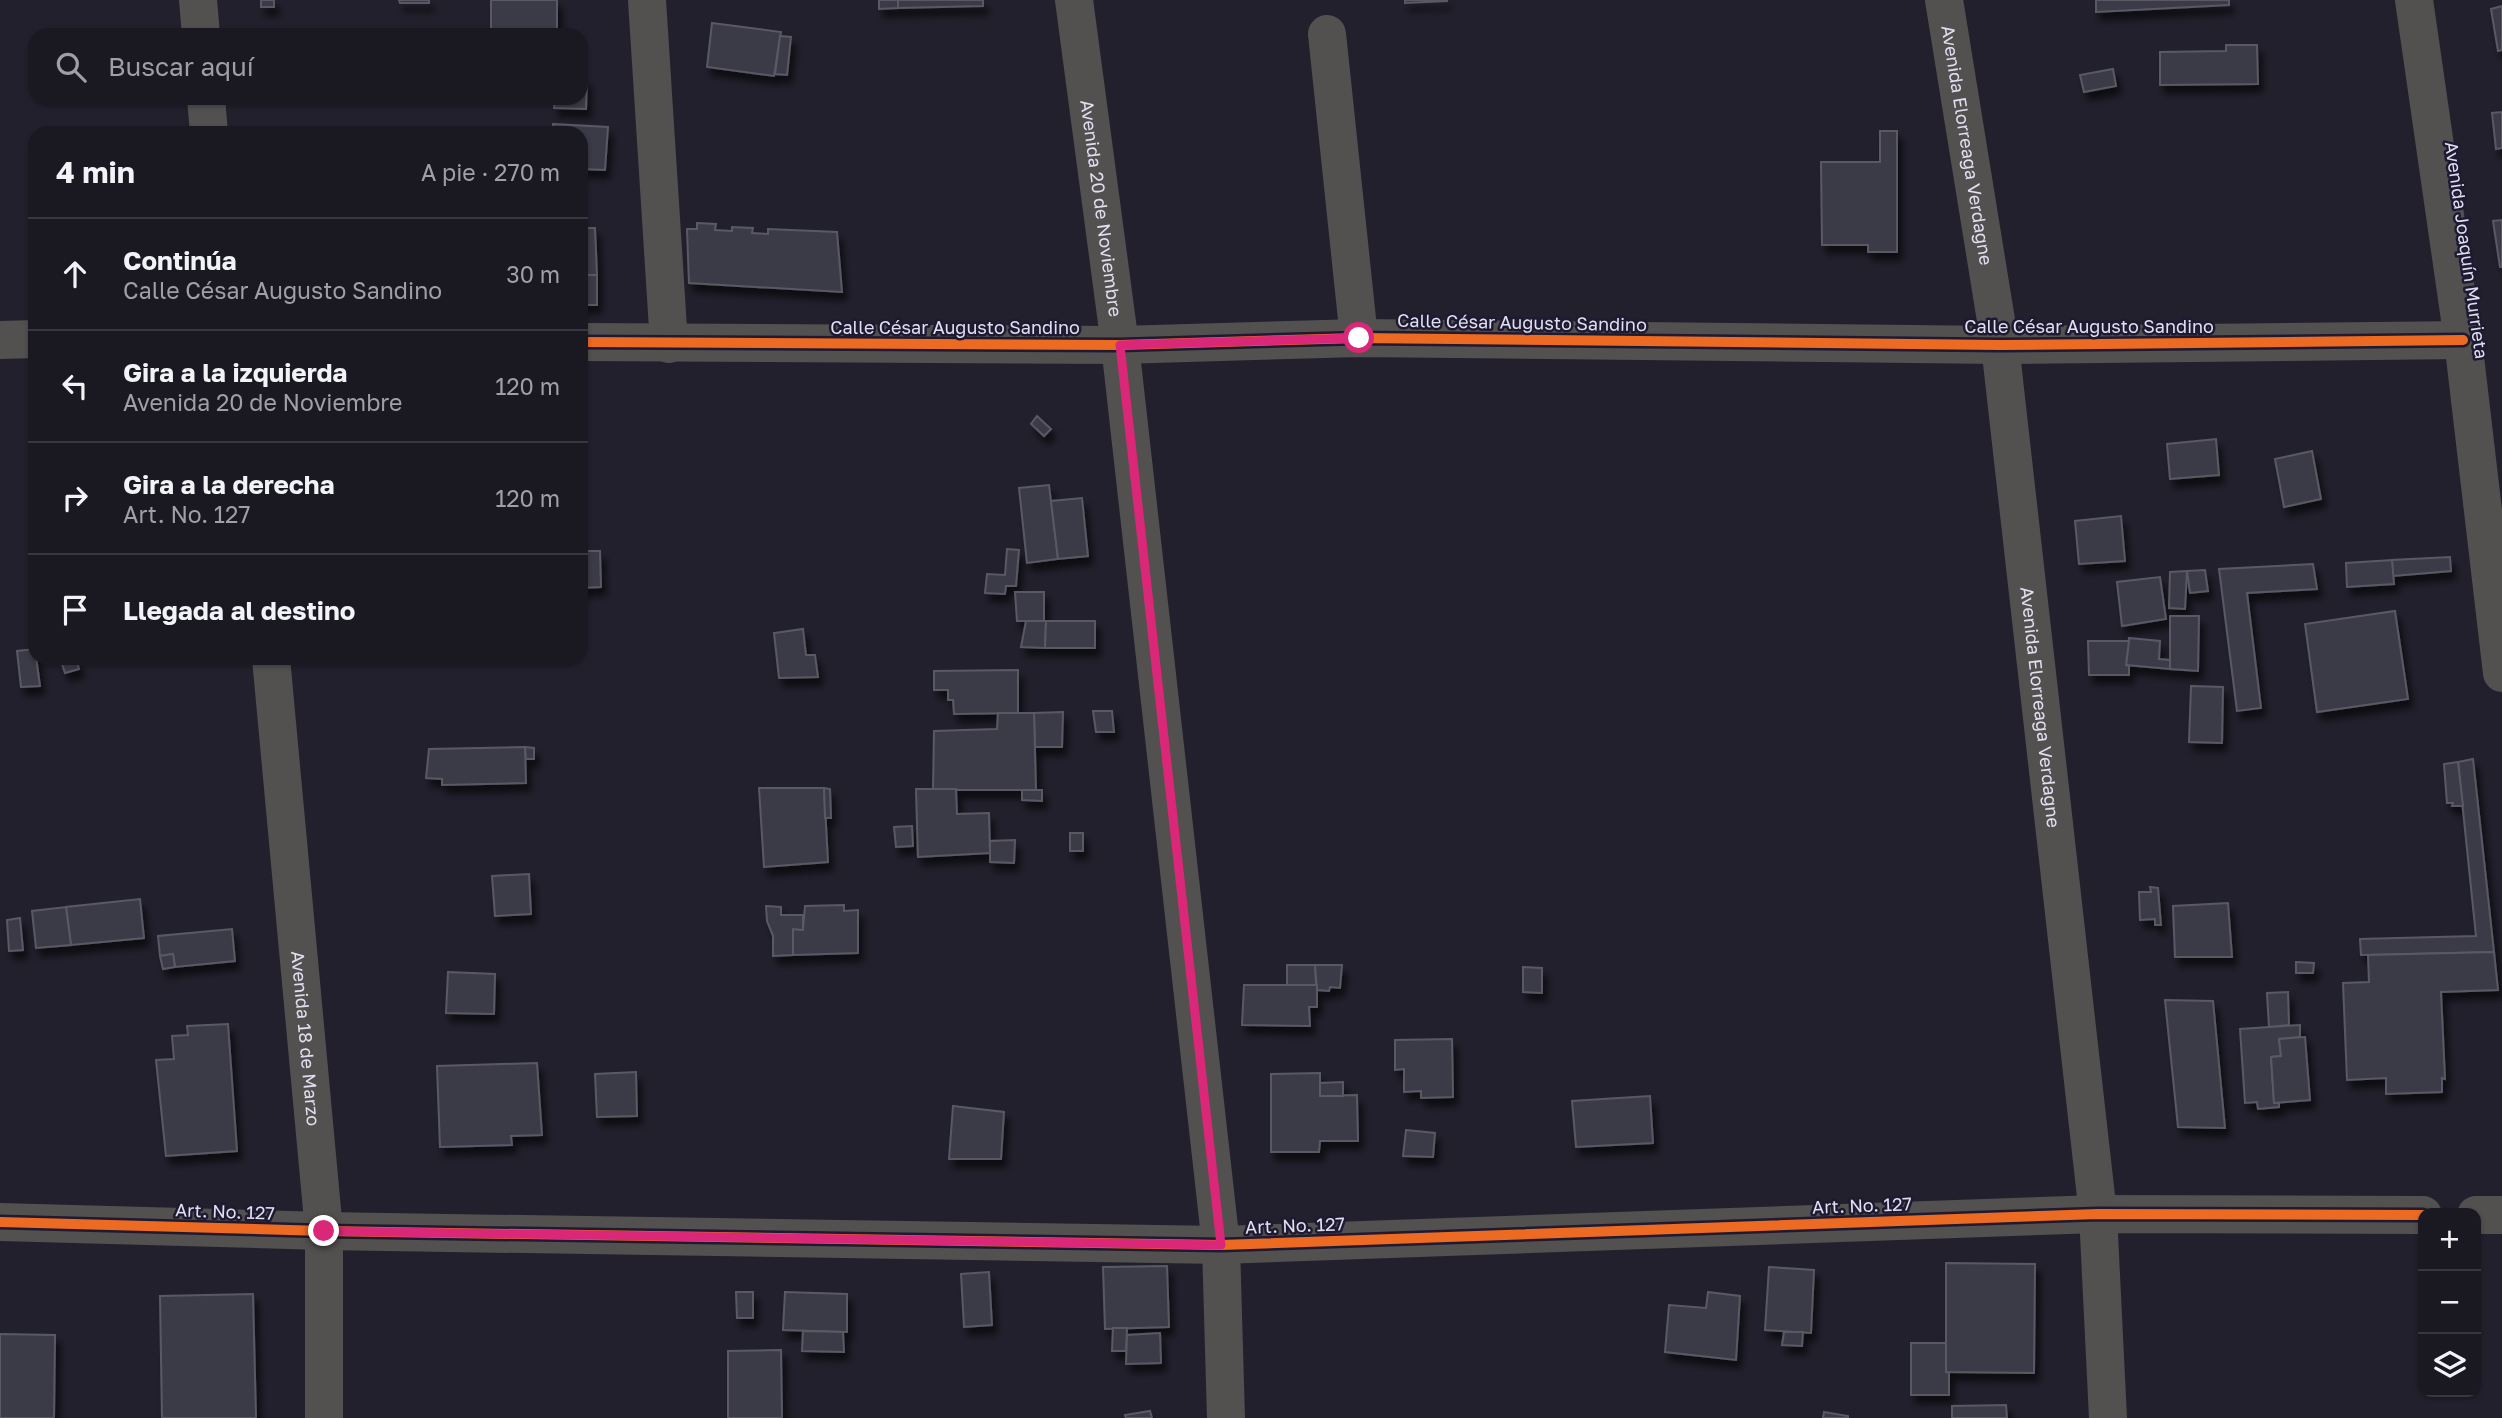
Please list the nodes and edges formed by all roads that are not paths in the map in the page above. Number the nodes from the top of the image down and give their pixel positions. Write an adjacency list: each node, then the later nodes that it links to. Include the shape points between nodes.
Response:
1 (198, 0): 6 (street)
2 (647, 0): 15 (street)
3 (1074, 0): 16 (street, Avenida 20 de Noviembre)
4 (1944, 0): 17 (street, Avenida Elorreaga Verdagne)
5 (2414, 0): 13 (street, Avenida Joaquín Murrieta)
6 (200, 28)
7 (1327, 34): 10 (street)
8 (207, 105): 9 (street)
9 (208, 126)
10 (1359, 338): 16 (street, Calle César Augusto Sandino); 17 (street, Calle César Augusto Sandino)
11 (28, 339): 12 (street)
12 (0, 340)
13 (2463, 340): 17 (street, Calle César Augusto Sandino); 19 (street, Avenida Joaquín Murrieta)
14 (588, 342): 15 (street, Calle César Augusto Sandino)
15 (668, 344): 16 (street, Calle César Augusto Sandino)
16 (1120, 345): 26 (street, Avenida 20 de Noviembre)
17 (2000, 345): 20 (street, Avenida Elorreaga Verdagne)
18 (272, 665): 25 (street, Avenida 18 de Marzo)
19 (2502, 673)
20 (2098, 1214): 21 (street, Art. No. 127); 26 (street, Art. No. 127); 29 (street, Avenida Elorreaga Verdagne)
21 (2418, 1215)
22 (2481, 1215): 23 (street)
23 (2502, 1215)
24 (0, 1222): 25 (street, Art. No. 127)
25 (324, 1231): 26 (street, Art. No. 127); 27 (street, Avenida 18 de Marzo)
26 (1221, 1245): 28 (street, Avenida 20 de Noviembre)
27 (324, 1418)
28 (1226, 1418)
29 (2108, 1418)

